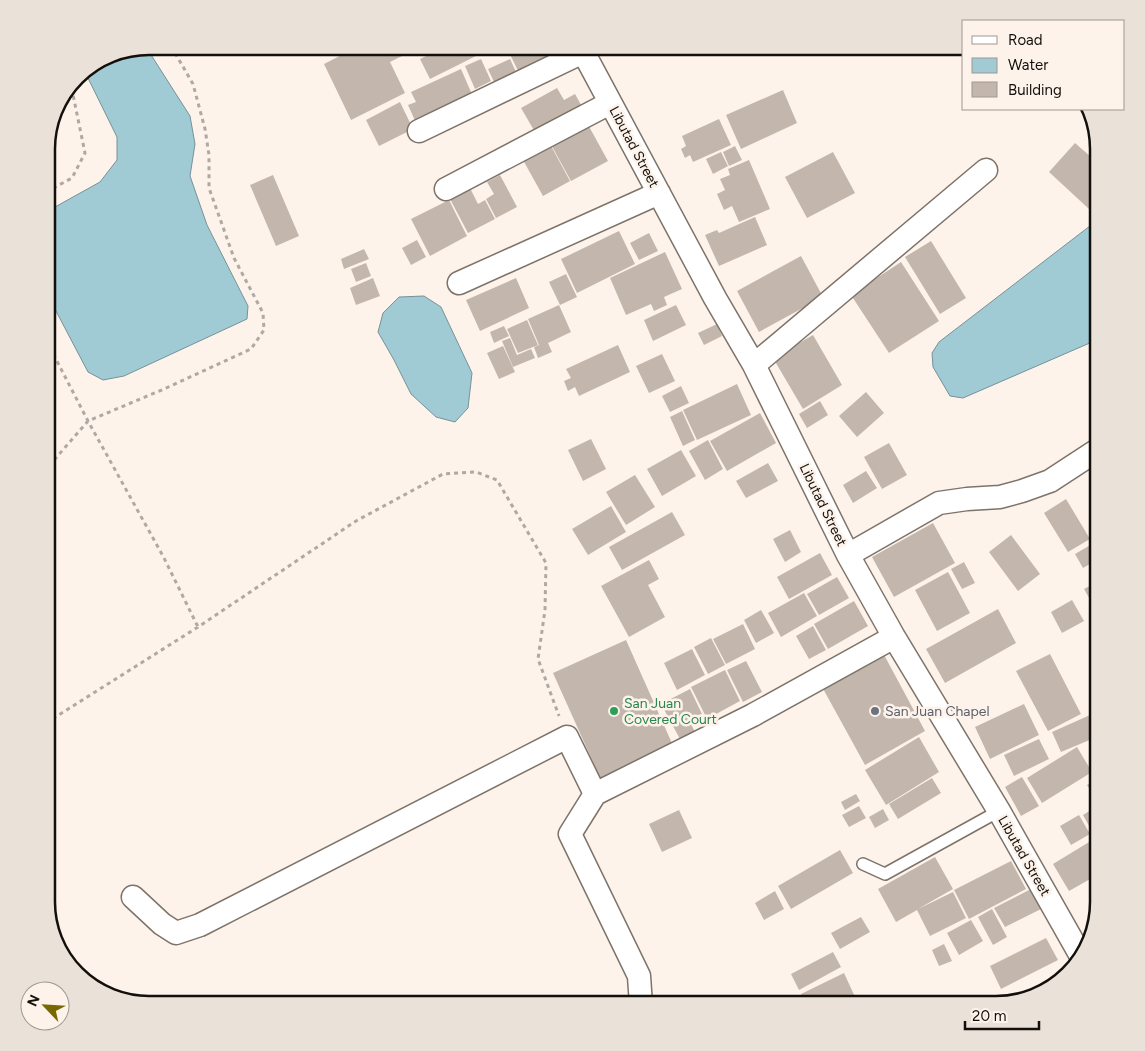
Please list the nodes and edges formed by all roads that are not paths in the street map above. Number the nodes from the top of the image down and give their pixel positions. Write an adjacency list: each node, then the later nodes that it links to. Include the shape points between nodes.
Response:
1 (570, 55): 4 (street)
2 (585, 55): 3 (street, Libutad Street)
3 (610, 103): 6 (street); 7 (street, Libutad Street)
4 (419, 131)
5 (986, 170): 9 (street)
6 (446, 189)
7 (659, 193): 8 (street); 9 (street, Libutad Street)
8 (459, 283)
9 (754, 365): 11 (street, Libutad Street)
10 (1090, 455): 11 (street, via 1050,481 1022,491 1000,497 939,503)
11 (848, 555): 12 (street, Libutad Street)
12 (894, 637): 13 (street, via 753,715); 14 (street, Libutad Street)
13 (595, 794): 16 (street, via 567,737 200,925 176,933); 18 (street, via 570,834 639,976)
14 (999, 811): 15 (lane, via 885,874); 17 (street, Libutad Street)
15 (862, 864)
16 (133, 897)
17 (1077, 949)
18 (640, 996)

